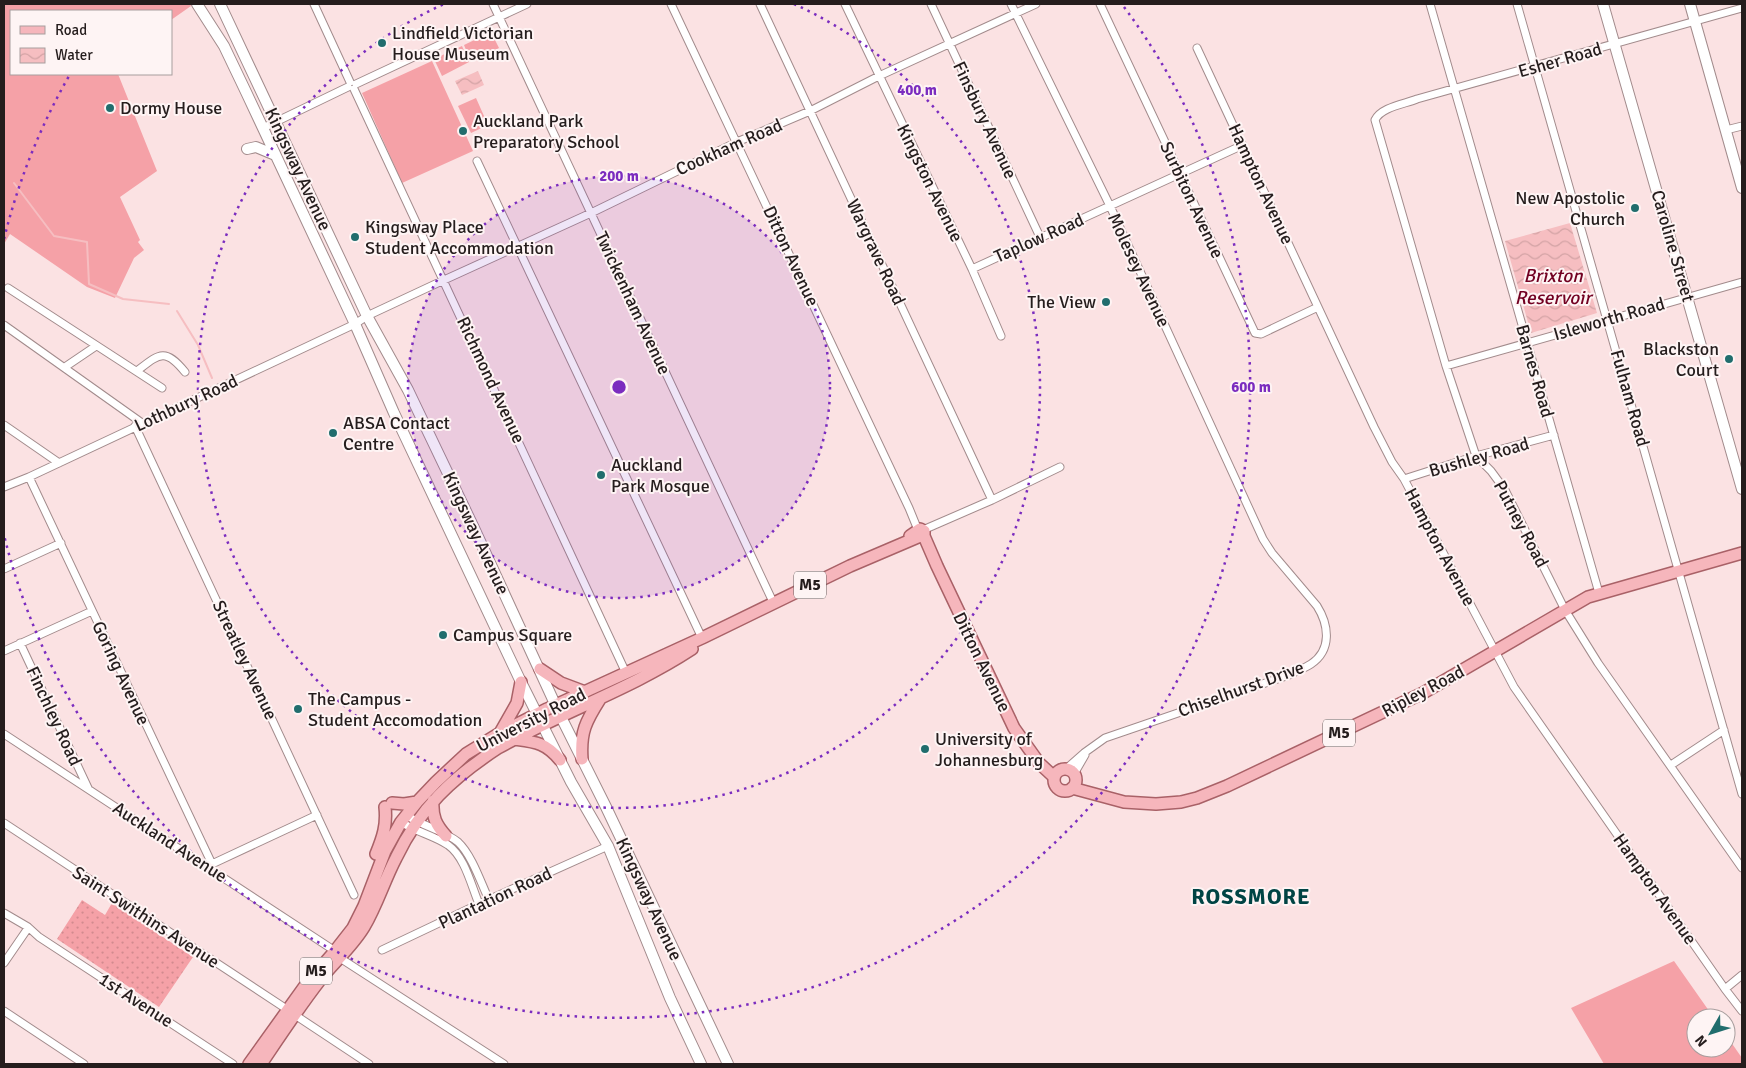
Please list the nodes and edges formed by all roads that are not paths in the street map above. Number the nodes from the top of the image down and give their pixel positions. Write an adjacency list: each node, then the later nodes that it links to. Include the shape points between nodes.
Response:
1 (197, 4): 32 (main road, Kingsway Avenue, via 224,46)
2 (220, 4): 30 (main road, Kingsway Avenue)
3 (314, 4): 26 (street, Richmond Avenue)
4 (493, 4): 19 (street, Twickenham Avenue)
5 (527, 4): 19 (street)
6 (671, 4): 34 (street, Ditton Avenue)
7 (760, 4): 28 (street, Wargrave Road)
8 (845, 4): 25 (street, Kingston Avenue)
9 (931, 4): 21 (street, Finsbury Avenue)
10 (1012, 4): 18 (street, Molesey Avenue)
11 (1036, 4): 18 (street, Cookham Road)
12 (1100, 4): 39 (street, Surbiton Avenue)
13 (1430, 4): 27 (street, Barnes Road)
14 (1517, 4): 24 (street, Fulham Road)
15 (1603, 4): 22 (main road, Caroline Street)
16 (1690, 4): 20 (main road)
17 (1742, 8): 20 (street, Esher Road)
18 (1016, 13): 21 (street, Cookham Road); 41 (street, Molesey Avenue)
19 (499, 17): 26 (street); 42 (street, Twickenham Avenue)
20 (1695, 21): 22 (street, Esher Road); 33 (main road)
21 (950, 44): 25 (street, Cookham Road); 43 (street, Finsbury Avenue)
22 (1615, 44): 24 (street, Esher Road); 49 (main road, Caroline Street)
23 (1198, 48): 35 (street, Hampton Avenue)
24 (1536, 67): 27 (street, Esher Road); 52 (street, Fulham Road)
25 (879, 76): 28 (street, Cookham Road); 45 (street, Kingston Avenue)
26 (352, 86): 30 (street); 46 (street, Richmond Avenue)
27 (1455, 90): 29 (street, Esher Road); 56 (street, Barnes Road)
28 (810, 111): 34 (street, Cookham Road); 73 (street, Wargrave Road)
29 (1379, 114): 58 (street, Putney Road, via 1376,125)
30 (276, 121): 32 (street); 51 (main road, Kingsway Avenue)
31 (1742, 126): 33 (street)
32 (262, 128): 37 (main road, Kingsway Avenue)
33 (1726, 130): 40 (main road)
34 (737, 142): 42 (street, Cookham Road); 74 (street, Ditton Avenue)
35 (1243, 145): 39 (street, Taplow Road); 50 (street, Hampton Avenue)
36 (247, 149): 37 (main road, via 256,147)
37 (275, 155): 53 (main road, Kingsway Avenue)
38 (477, 161): 44 (street)
39 (1180, 174): 41 (street, Taplow Road); 50 (street, Surbiton Avenue, via 1255,333 1261,334)
40 (1742, 188)
41 (1110, 206): 43 (street, Taplow Road); 75 (street, Molesey Avenue)
42 (591, 213): 44 (street, Cookham Road); 81 (street, Twickenham Avenue)
43 (1040, 237): 45 (street, Taplow Road)
44 (517, 246): 46 (street, Cookham Road); 85 (street)
45 (972, 269): 55 (street, Kingston Avenue)
46 (444, 280): 51 (street, Cookham Road); 90 (street, Richmond Avenue)
47 (1742, 282): 49 (street, Isleworth Road)
48 (8, 288): 57 (street)
49 (1688, 297): 52 (street, Isleworth Road); 72 (main road, Caroline Street)
50 (1318, 307): 70 (street, Hampton Avenue, via 1374,427)
51 (367, 316): 53 (street, Lothbury Road); 89 (main road, Kingsway Avenue, via 408,390)
52 (1608, 319): 56 (street, Isleworth Road); 79 (street, Fulham Road)
53 (355, 324): 63 (street, Lothbury Road); 91 (main road, Kingsway Avenue)
54 (4, 325): 59 (street)
55 (1001, 336)
56 (1527, 343): 58 (street, Isleworth Road); 65 (street, Barnes Road)
57 (96, 346): 59 (street); 60 (street)
58 (1446, 366): 66 (street, Putney Road)
59 (65, 368): 63 (street)
60 (137, 372): 61 (street, via 162,356 176,360); 62 (street)
61 (185, 372)
62 (162, 388)
63 (139, 424): 67 (street, Lothbury Road); 110 (street, Streatley Avenue)
64 (4, 425): 67 (street)
65 (1554, 435): 66 (street, Bushley Road); 80 (street, Barnes Road)
66 (1476, 456): 70 (street, Bushley Road); 82 (street, Putney Road, via 1505,490)
67 (59, 463): 69 (street, Lothbury Road)
68 (1060, 467): 73 (street, University Road)
69 (29, 476): 71 (street, Lothbury Road); 76 (street, Goring Avenue)
70 (1404, 480): 88 (street, Hampton Avenue)
71 (4, 487)
72 (1742, 488)
73 (992, 500): 74 (street, University Road)
74 (921, 533): 81 (main road, University Road / M5); 105 (main road, Ditton Avenue, via 1018,734 1039,763)
75 (1263, 538): 105 (street, Chiselhurst Drive, via 1323,616 1327,634 1318,658 1289,674 1106,738 1088,750)
76 (61, 543): 78 (street); 83 (street, Goring Avenue)
77 (1742, 553): 79 (main road, Ripley Road / M5)
78 (4, 569)
79 (1679, 571): 80 (main road, Ripley Road / M5); 98 (street, Fulham Road)
80 (1599, 593): 82 (main road, Ripley Road / M5)
81 (773, 602): 84 (main road, University Road / M5)
82 (1565, 610): 88 (main road, Ripley Road / M5); 104 (street, Putney Road)
83 (92, 611): 86 (street); 115 (street, Goring Avenue)
84 (727, 626): 85 (main road, University Road / M5); 93 (main road, University Road / M5, via 667,665)
85 (702, 638): 90 (main road, University Road / M5)
86 (20, 644): 87 (street); 106 (street, Finchley Road)
87 (4, 651)
88 (1495, 651): 105 (main road, Ripley Road / M5, via 1423,693 1198,798 1181,802 1124,802 1081,792); 127 (street, Hampton Avenue, via 1514,687)
89 (540, 669): 92 (main road, via 561,683); 94 (main road, Kingsway Avenue)
90 (626, 672): 92 (main road, University Road / M5)
91 (521, 682): 95 (main road, Kingsway Avenue); 99 (main road, via 517,703)
92 (585, 692): 94 (main road, University Road / M5)
93 (600, 699): 96 (main road, University Road / M5); 102 (main road, via 584,728)
94 (556, 705): 95 (main road, University Road / M5); 96 (main road, Kingsway Avenue)
95 (537, 715): 97 (main road, Kingsway Avenue); 99 (main road, University Road / M5)
96 (561, 717): 97 (main road, University Road / M5); 102 (main road, Kingsway Avenue)
97 (543, 726): 101 (main road, University Road / M5); 103 (main road, Kingsway Avenue)
98 (1724, 730): 104 (street); 107 (street, Fulham Road)
99 (500, 733): 109 (main road, University Road / M5, via 466,754)
100 (4, 734): 106 (street, Auckland Avenue)
101 (513, 739): 103 (main road, via 546,746); 108 (main road, University Road / M5, via 466,771)
102 (582, 759): 138 (main road, Kingsway Avenue)
103 (560, 760): 114 (main road, Kingsway Avenue)
104 (1670, 765): 116 (street, Putney Road)
105 (1067, 776)
106 (88, 788): 115 (street, Auckland Avenue)
107 (1742, 794)
108 (433, 801): 111 (main road, University Road / M5); 113 (main road, via 435,822)
109 (417, 802): 111 (main road, University Road / M5); 117 (main road, via 388,805 384,832 374,862)
110 (317, 815): 115 (street); 118 (street, Streatley Avenue)
111 (409, 822): 113 (street); 117 (main road, University Road / M5, via 392,837); 120 (street, via 453,849); 124 (main road, University Road / M5, via 364,927)
112 (4, 824): 129 (street, Saint Swithins Avenue)
113 (446, 836): 119 (street, via 458,842 466,852)
114 (608, 846): 119 (street, Plantation Road); 137 (main road, Kingsway Avenue, via 670,998)
115 (212, 867): 124 (street, Auckland Avenue)
116 (1742, 868)
117 (376, 875): 124 (main road, University Road / M5, via 359,918)
118 (354, 895)
119 (489, 900): 120 (street, Plantation Road)
120 (479, 904): 123 (street, Plantation Road)
121 (4, 913): 122 (street, 1st Avenue)
122 (26, 929): 125 (street); 132 (street, 1st Avenue)
123 (382, 950)
124 (338, 954): 129 (main road, University Road / M5, via 316,971); 136 (street, Auckland Avenue)
125 (4, 963)
126 (1742, 975): 127 (street)
127 (1724, 988): 130 (street, Hampton Avenue)
128 (4, 1011): 131 (street)
129 (291, 1012): 133 (main road, University Road / M5); 134 (main road, University Road / M5); 135 (street, Saint Swithins Avenue)
130 (1742, 1012)
131 (84, 1064)
132 (233, 1064)
133 (249, 1064)
134 (261, 1064)
135 (370, 1064)
136 (504, 1064)
137 (701, 1064)
138 (728, 1064)

